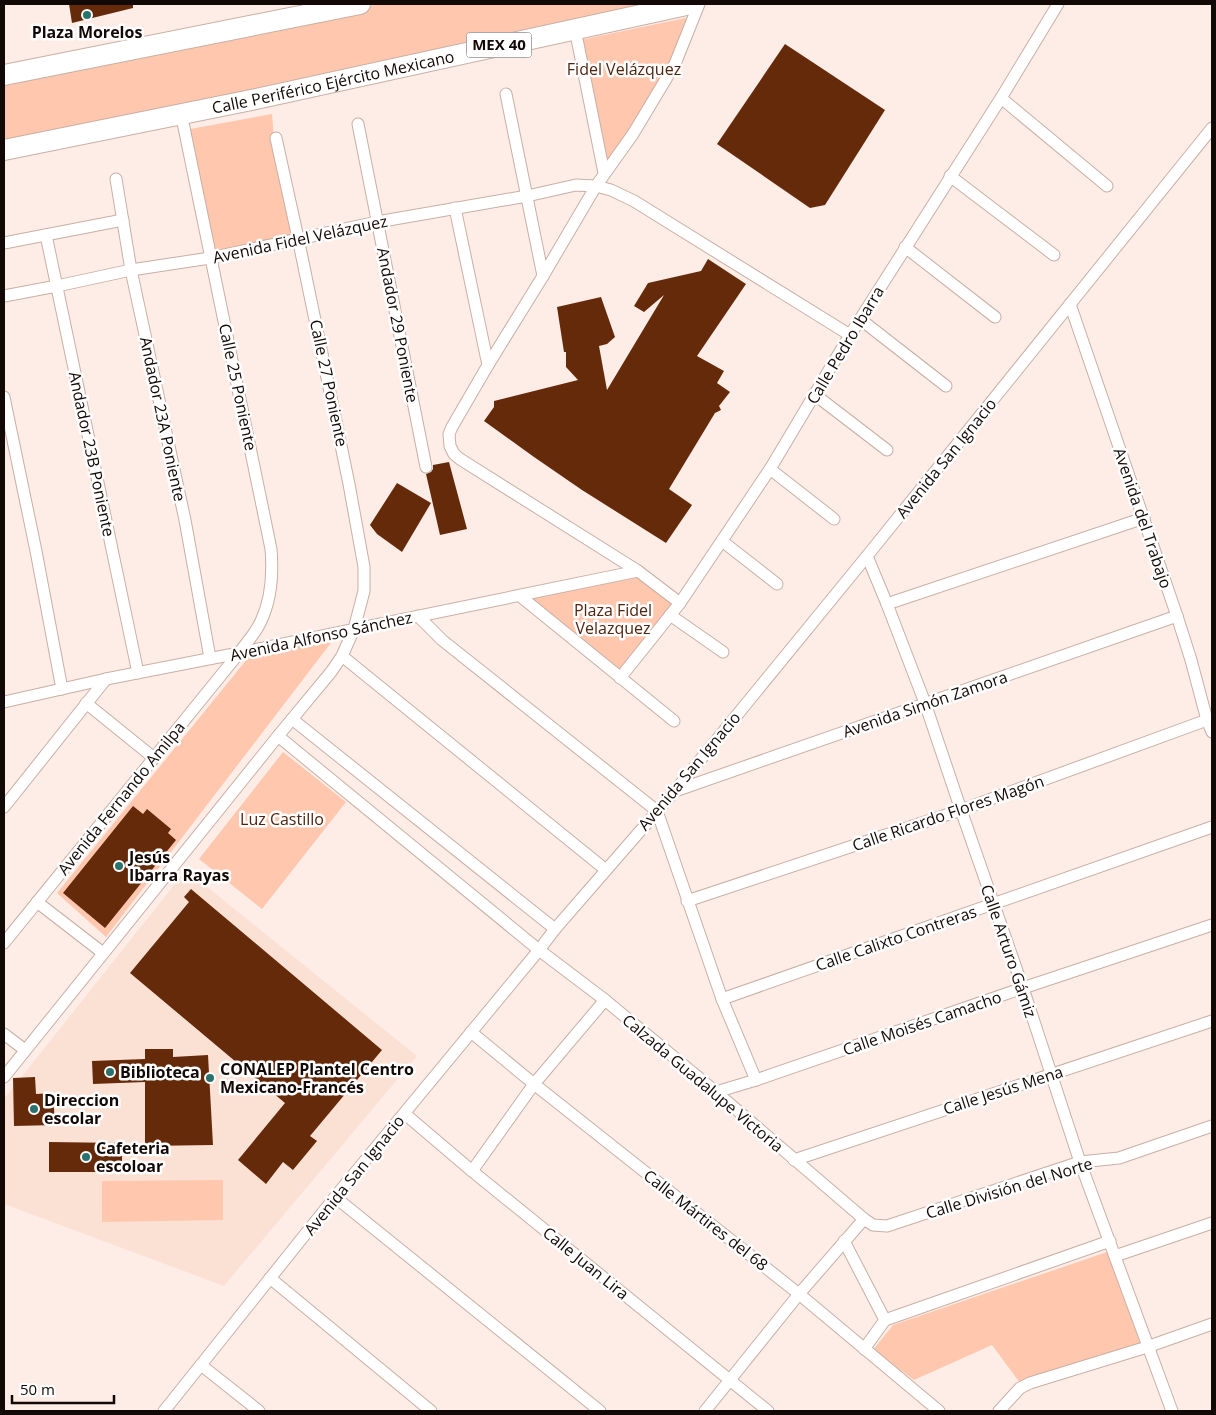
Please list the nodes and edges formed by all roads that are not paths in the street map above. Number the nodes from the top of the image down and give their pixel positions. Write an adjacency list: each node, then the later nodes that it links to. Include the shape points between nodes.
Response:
1 (360, 4): 6 (highway)
2 (691, 4): 5 (highway, Calle Periférico Ejército Mexicano / MEX 40)
3 (700, 4): 14 (street, via 675,64 633,134)
4 (1058, 4): 8 (street, Calle Pedro Ibarra)
5 (575, 29): 9 (highway, Calle Periférico Ejército Mexicano / MEX 40); 14 (street)
6 (4, 75)
7 (506, 94): 19 (street)
8 (1001, 98): 15 (street, Calle Pedro Ibarra); 18 (street)
9 (181, 113): 13 (highway, Calle Periférico Ejército Mexicano / MEX 40); 28 (street, Calle 25 Poniente)
10 (358, 124): 22 (street, Andador 29 Poniente)
11 (1212, 128): 33 (street, Avenida San Ignacio)
12 (276, 138): 24 (street, Calle 27 Poniente)
13 (4, 150)
14 (604, 173): 17 (street)
15 (950, 176): 26 (street, Calle Pedro Ibarra); 27 (street)
16 (116, 179): 21 (street, Andador 23A Poniente)
17 (596, 186): 19 (street, Avenida Fidel Velázquez, via 576,185); 30 (street); 36 (street, Avenida Fidel Velázquez, via 634,202)
18 (1107, 186)
19 (527, 196): 20 (street, Avenida Fidel Velázquez); 30 (street)
20 (455, 208): 22 (street, Avenida Fidel Velázquez); 37 (street)
21 (123, 220): 23 (street); 29 (street, Andador 23A Poniente)
22 (377, 222): 24 (street, Avenida Fidel Velázquez); 42 (street, Andador 29 Poniente)
23 (46, 235): 25 (street); 31 (street, Andador 23B Poniente)
24 (298, 238): 28 (street, Avenida Fidel Velázquez); 56 (street, Calle 27 Poniente, via 350,484 364,567 364,591)
25 (4, 243)
26 (905, 247): 34 (street); 35 (street, Calle Pedro Ibarra)
27 (1054, 255)
28 (210, 258): 29 (street, Avenida Fidel Velázquez); 58 (street, Calle 25 Poniente, via 271,548 273,572 261,622)
29 (131, 270): 31 (street, Avenida Fidel Velázquez); 60 (street, Andador 23A Poniente, via 185,520)
30 (543, 276): 37 (street)
31 (57, 286): 32 (street, Avenida Fidel Velázquez); 61 (street, Andador 23B Poniente)
32 (4, 296)
33 (1070, 304): 45 (street, Avenida del Trabajo); 47 (street, Avenida San Ignacio)
34 (995, 317)
35 (860, 319): 36 (street, Calle Pedro Ibarra); 38 (street)
36 (850, 335): 39 (street, Calle Pedro Ibarra)
37 (488, 365): 48 (street, via 449,434 454,454)
38 (946, 386)
39 (814, 394): 41 (street); 43 (street, Calle Pedro Ibarra)
40 (4, 397): 64 (street)
41 (887, 450)
42 (426, 467)
43 (770, 469): 44 (street); 46 (street, Calle Pedro Ibarra)
44 (834, 518)
45 (1144, 518): 52 (street); 55 (street, Avenida del Trabajo)
46 (722, 541): 49 (street); 51 (street, Calle Pedro Ibarra)
47 (867, 556): 52 (street, Calle Arturo Gámiz); 74 (street, Avenida San Ignacio)
48 (638, 571): 50 (street, Avenida Alfonso Sánchez); 51 (street)
49 (777, 584)
50 (520, 596): 54 (street, Avenida Alfonso Sánchez); 62 (street)
51 (680, 603): 53 (street, Calle Pedro Ibarra)
52 (887, 604): 67 (street, Calle Arturo Gámiz)
53 (670, 615): 57 (street); 62 (street, Calle Pedro Ibarra)
54 (418, 616): 56 (street, Avenida Alfonso Sánchez); 76 (street, via 442,640)
55 (1177, 616): 67 (street, Avenida Simón Zamora); 69 (street, Avenida del Trabajo)
56 (354, 629): 58 (street, Avenida Alfonso Sánchez); 59 (street, Calle 27 Poniente)
57 (723, 652)
58 (239, 654): 60 (street, Avenida Alfonso Sánchez); 73 (street, Avenida Fernando Amilpa)
59 (342, 656): 68 (street, Calle 27 Poniente); 79 (street)
60 (210, 658): 61 (street, Avenida Alfonso Sánchez)
61 (138, 673): 63 (street, Avenida Alfonso Sánchez)
62 (620, 678): 70 (street)
63 (106, 679): 64 (street, Avenida Alfonso Sánchez); 66 (street)
64 (62, 689): 65 (street, Avenida Alfonso Sánchez)
65 (4, 702)
66 (86, 703): 73 (street); 75 (street)
67 (925, 703): 74 (street, Avenida Simón Zamora); 77 (street, Calle Arturo Gámiz)
68 (292, 719): 72 (street, Calle 27 Poniente); 84 (street)
69 (1207, 720): 71 (street, Avenida del Trabajo); 77 (street, Calle Ricardo Flores Magón)
70 (674, 721)
71 (1212, 732)
72 (278, 736): 86 (street, Calzada Guadalupe Victoria); 87 (street, Calle 27 Poniente)
73 (154, 758): 81 (street, Avenida Fernando Amilpa)
74 (674, 792): 76 (street, Avenida San Ignacio)
75 (4, 807)
76 (657, 810): 79 (street, Avenida San Ignacio); 80 (street)
77 (960, 810): 80 (street, Calle Ricardo Flores Magón); 82 (street, Calle Arturo Gámiz)
78 (1212, 827): 82 (street, Calle Calixto Contreras)
79 (606, 870): 84 (street, Avenida San Ignacio)
80 (687, 901): 89 (street)
81 (37, 902): 85 (street, Avenida Fernando Amilpa); 87 (street)
82 (993, 904): 88 (street, Calle Arturo Gámiz); 89 (street, Calle Calixto Contreras)
83 (1212, 924): 88 (street, Calle Moisés Camacho)
84 (555, 929): 86 (street, Avenida San Ignacio)
85 (4, 943)
86 (539, 950): 90 (street, Calzada Guadalupe Victoria); 92 (street, Avenida San Ignacio)
87 (103, 953): 94 (street, Calle 27 Poniente)
88 (1023, 988): 95 (street, Calle Arturo Gámiz); 97 (street, Calle Moisés Camacho)
89 (722, 999): 97 (street)
90 (605, 1000): 98 (street); 99 (street, Calzada Guadalupe Victoria)
91 (1212, 1021): 95 (street, Calle Jesús Mena)
92 (471, 1032): 98 (street, Calle Mártires del 68); 100 (street, Avenida San Ignacio)
93 (4, 1034): 94 (street)
94 (25, 1050): 96 (street, Calle 27 Poniente)
95 (1051, 1074): 102 (street, Calle Jesús Mena); 103 (street, Calle Arturo Gámiz)
96 (4, 1077)
97 (756, 1080): 99 (street, Calle Moisés Camacho)
98 (534, 1084): 104 (street); 112 (street, Calle Mártires del 68)
99 (716, 1092): 102 (street, Calzada Guadalupe Victoria)
100 (405, 1114): 104 (street, Calle Juan Lira); 105 (street, Avenida San Ignacio)
101 (1212, 1126): 103 (street, Calle División del Norte, via 1119,1158)
102 (794, 1160): 106 (street, Calzada Guadalupe Victoria)
103 (1080, 1162): 106 (street, Calle División del Norte, via 887,1226 873,1225); 109 (street, Calle Arturo Gámiz)
104 (472, 1171): 118 (street, Calle Juan Lira)
105 (335, 1197): 111 (street, Avenida San Ignacio); 122 (street)
106 (864, 1219): 108 (street)
107 (1212, 1223): 110 (street)
108 (844, 1241): 112 (street); 113 (street)
109 (1110, 1241): 110 (street, Calle Arturo Gámiz); 113 (street)
110 (1115, 1256): 115 (street, Calle Arturo Gámiz)
111 (270, 1278): 117 (street, Avenida San Ignacio); 121 (street)
112 (799, 1294): 116 (street, Calle Mártires del 68); 118 (street)
113 (885, 1320): 116 (street)
114 (1212, 1324): 115 (street)
115 (1147, 1347): 126 (street, via 1030,1383 1020,1388); 127 (street, Calle Arturo Gámiz)
116 (864, 1349): 125 (street, Calle Mártires del 68)
117 (201, 1365): 119 (street, Avenida San Ignacio); 120 (street)
118 (729, 1380): 123 (street); 124 (street, Calle Juan Lira)
119 (164, 1411)
120 (259, 1411)
121 (431, 1411)
122 (600, 1411)
123 (704, 1411)
124 (768, 1411)
125 (940, 1411)
126 (999, 1411)
127 (1172, 1411)

